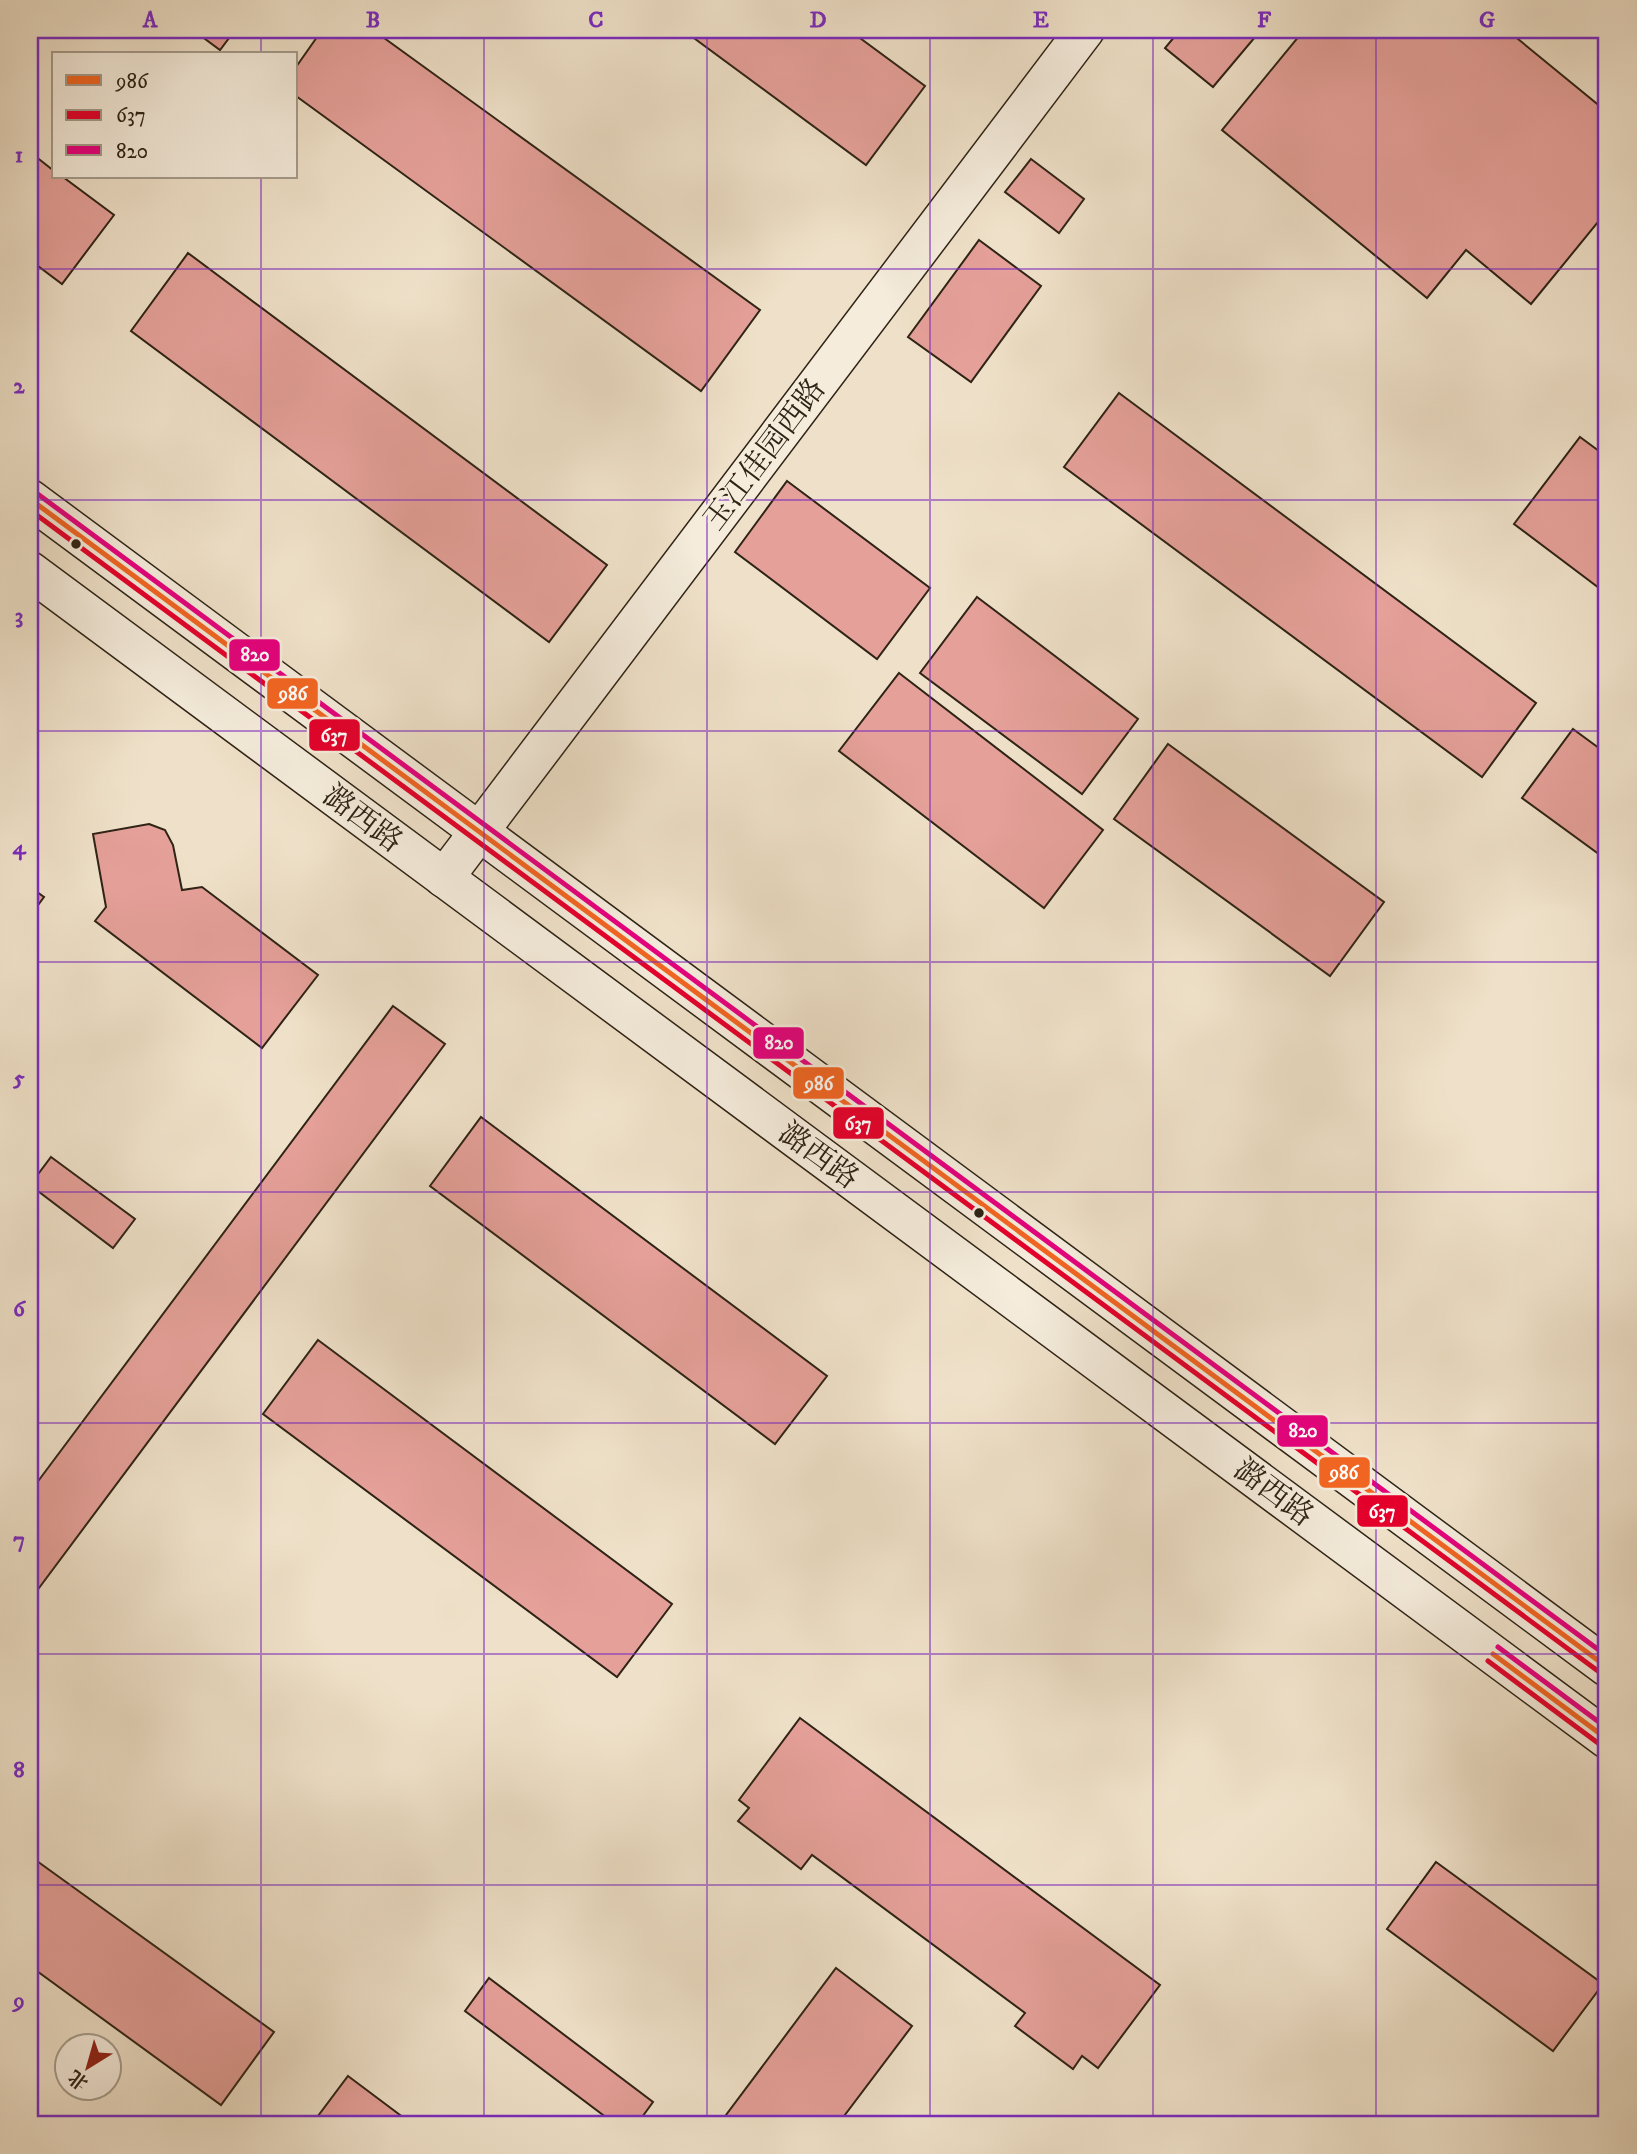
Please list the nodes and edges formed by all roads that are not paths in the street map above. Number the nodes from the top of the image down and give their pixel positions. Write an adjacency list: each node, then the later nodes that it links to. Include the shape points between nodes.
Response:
1 (1085, 30): 4 (main road, 玉江佳园西路)
2 (30, 499): 4 (main road, 潞西路)
3 (30, 571): 5 (main road, 潞西路)
4 (479, 832): 5 (main road, 玉江佳园西路); 6 (main road, 潞西路)
5 (444, 878): 7 (main road, 潞西路)
6 (1607, 1667)
7 (1607, 1739)

